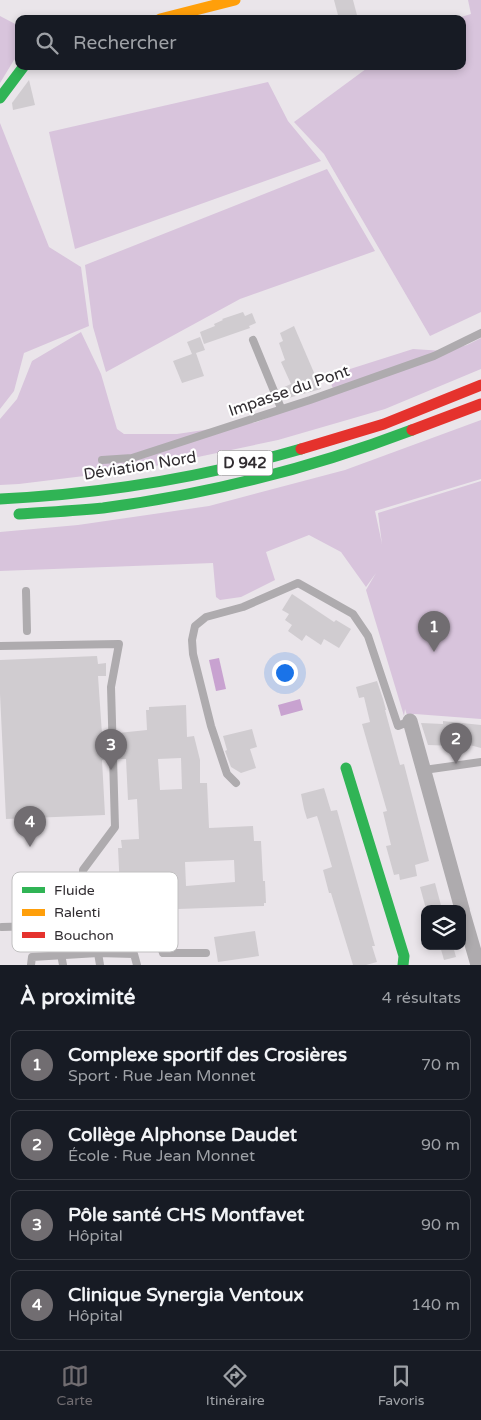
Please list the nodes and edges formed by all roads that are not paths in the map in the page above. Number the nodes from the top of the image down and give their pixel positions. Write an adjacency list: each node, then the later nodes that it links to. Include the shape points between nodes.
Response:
1 (235, 0): 2 (main road)
2 (176, 15)
3 (21, 70): 4 (main road)
4 (0, 98)
5 (481, 333): 9 (lane, Impasse du Pont, via 434,356)
6 (253, 340): 9 (lane)
7 (481, 386): 11 (main road, Déviation Nord / D 942, via 322,444 238,465 134,486)
8 (481, 404): 12 (main road, via 381,442 271,476 101,508)
9 (281, 408): 10 (lane, Impasse du Pont, via 132,458)
10 (102, 460)
11 (0, 499)
12 (9, 514)
13 (26, 591): 14 (lane)
14 (27, 631)
15 (0, 646): 21 (lane, via 119,644 111,686 115,828)
16 (410, 721): 19 (street); 20 (lane, via 398,726 368,636 353,614 298,583 243,607 206,617 195,626 193,654 211,726 227,774)
17 (481, 762): 19 (lane)
18 (346, 768): 34 (main road, via 404,956)
19 (424, 770): 22 (street)
20 (236, 783)
21 (83, 872)
22 (461, 905)
23 (466, 923): 35 (street)
24 (2, 927): 25 (lane)
25 (12, 927)
26 (162, 952): 28 (lane)
27 (98, 953): 29 (lane); 32 (lane); 33 (lane, via 134,954)
28 (206, 953)
29 (62, 954): 30 (lane, via 32,957); 31 (lane)
30 (31, 965)
31 (63, 965)
32 (100, 965)
33 (137, 965)
34 (403, 965)
35 (478, 965)

